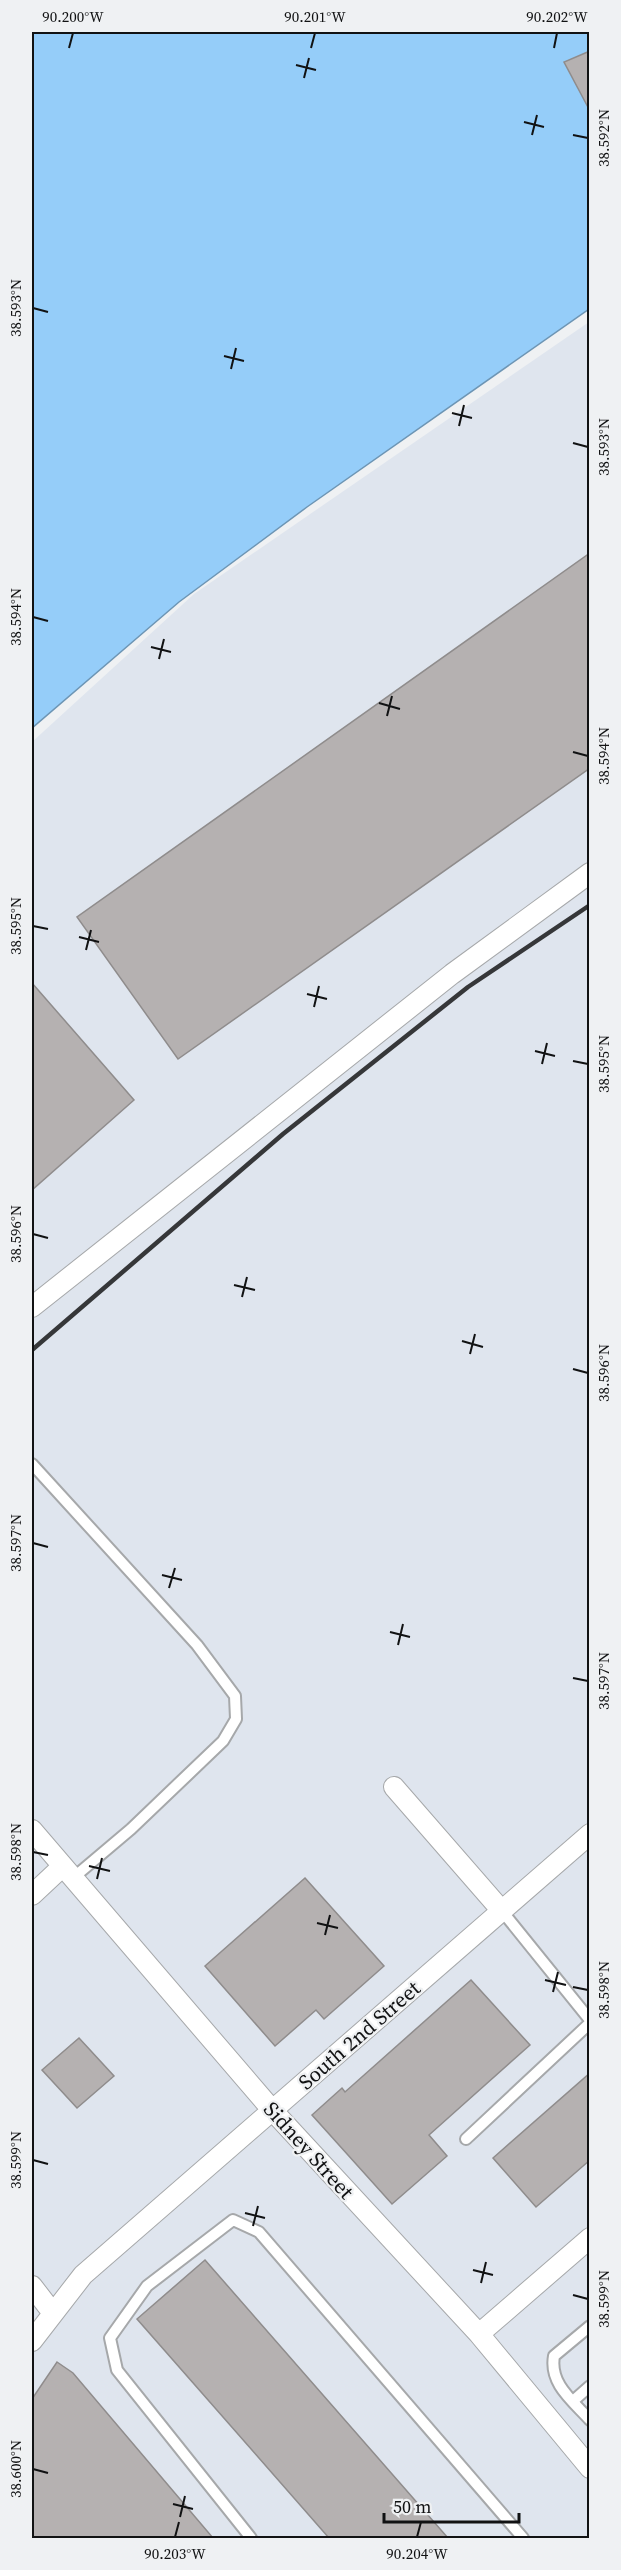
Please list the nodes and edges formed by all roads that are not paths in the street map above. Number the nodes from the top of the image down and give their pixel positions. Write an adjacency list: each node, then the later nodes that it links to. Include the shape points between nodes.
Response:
1 (590, 873): 2 (street, via 458,970)
2 (32, 1307)
3 (32, 1464): 7 (lane, via 197,1646 235,1696 236,1719 223,1741 143,1817)
4 (394, 1787): 9 (street)
5 (32, 1830): 7 (street, Sidney Street)
6 (590, 1834): 9 (street, South 2nd Street)
7 (68, 1872): 8 (street); 11 (street, Sidney Street)
8 (32, 1895)
9 (502, 1911): 10 (lane); 11 (street, South 2nd Street)
10 (590, 2022): 12 (lane)
11 (273, 2111): 15 (street, South 2nd Street, via 83,2275); 17 (street, Sidney Street)
12 (466, 2139)
13 (589, 2239): 17 (street)
14 (32, 2286): 15 (street)
15 (52, 2312): 18 (street, South 2nd Street)
16 (590, 2326): 20 (lane, via 554,2356 555,2380)
17 (479, 2334): 22 (street, Sidney Street)
18 (32, 2341)
19 (590, 2386): 20 (lane)
20 (573, 2401): 21 (lane)
21 (590, 2420)
22 (590, 2468)
23 (251, 2538): 24 (lane, via 117,2370 110,2338 147,2286 233,2220 259,2232)
24 (523, 2538)

